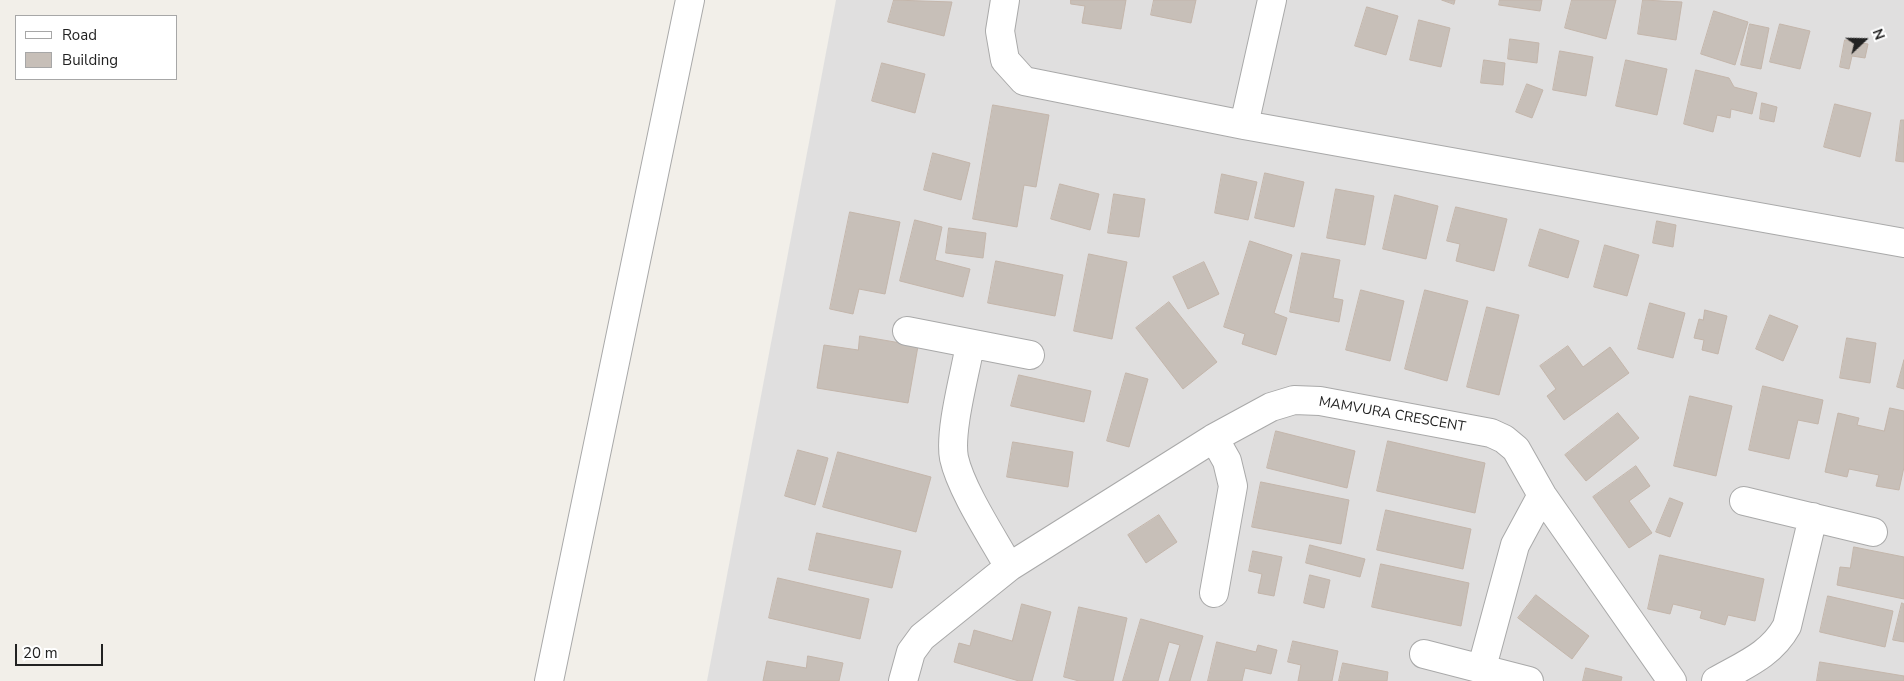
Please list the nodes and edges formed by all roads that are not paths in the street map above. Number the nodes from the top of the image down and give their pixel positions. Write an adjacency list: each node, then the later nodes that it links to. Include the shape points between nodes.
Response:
1 (690, 0): 18 (street)
2 (1005, 0): 4 (street, via 1000,31 1005,60 1024,81)
3 (1272, 0): 4 (street)
4 (1244, 125): 5 (street)
5 (1904, 243)
6 (907, 331): 7 (street)
7 (970, 345): 8 (street); 14 (street, via 955,430 954,457 962,479)
8 (1030, 355)
9 (1214, 438): 10 (street, MAMVURA CRESCENT, via 1271,407 1294,400 1320,401 1491,433 1516,449); 14 (street, MAMVURA CRESCENT); 15 (street, via 1227,461 1233,486)
10 (1542, 495): 17 (street, via 1515,545); 21 (street, MAMVURA CRESCENT)
11 (1744, 501): 12 (street)
12 (1813, 517): 13 (street); 22 (street, via 1787,626 1780,640 1770,650)
13 (1873, 532)
14 (1009, 568): 19 (street, MAMVURA CRESCENT, via 922,637 911,652)
15 (1214, 593)
16 (1424, 654): 17 (street)
17 (1482, 668): 20 (street)
18 (549, 681)
19 (903, 681)
20 (1529, 681)
21 (1672, 681)
22 (1716, 681)

